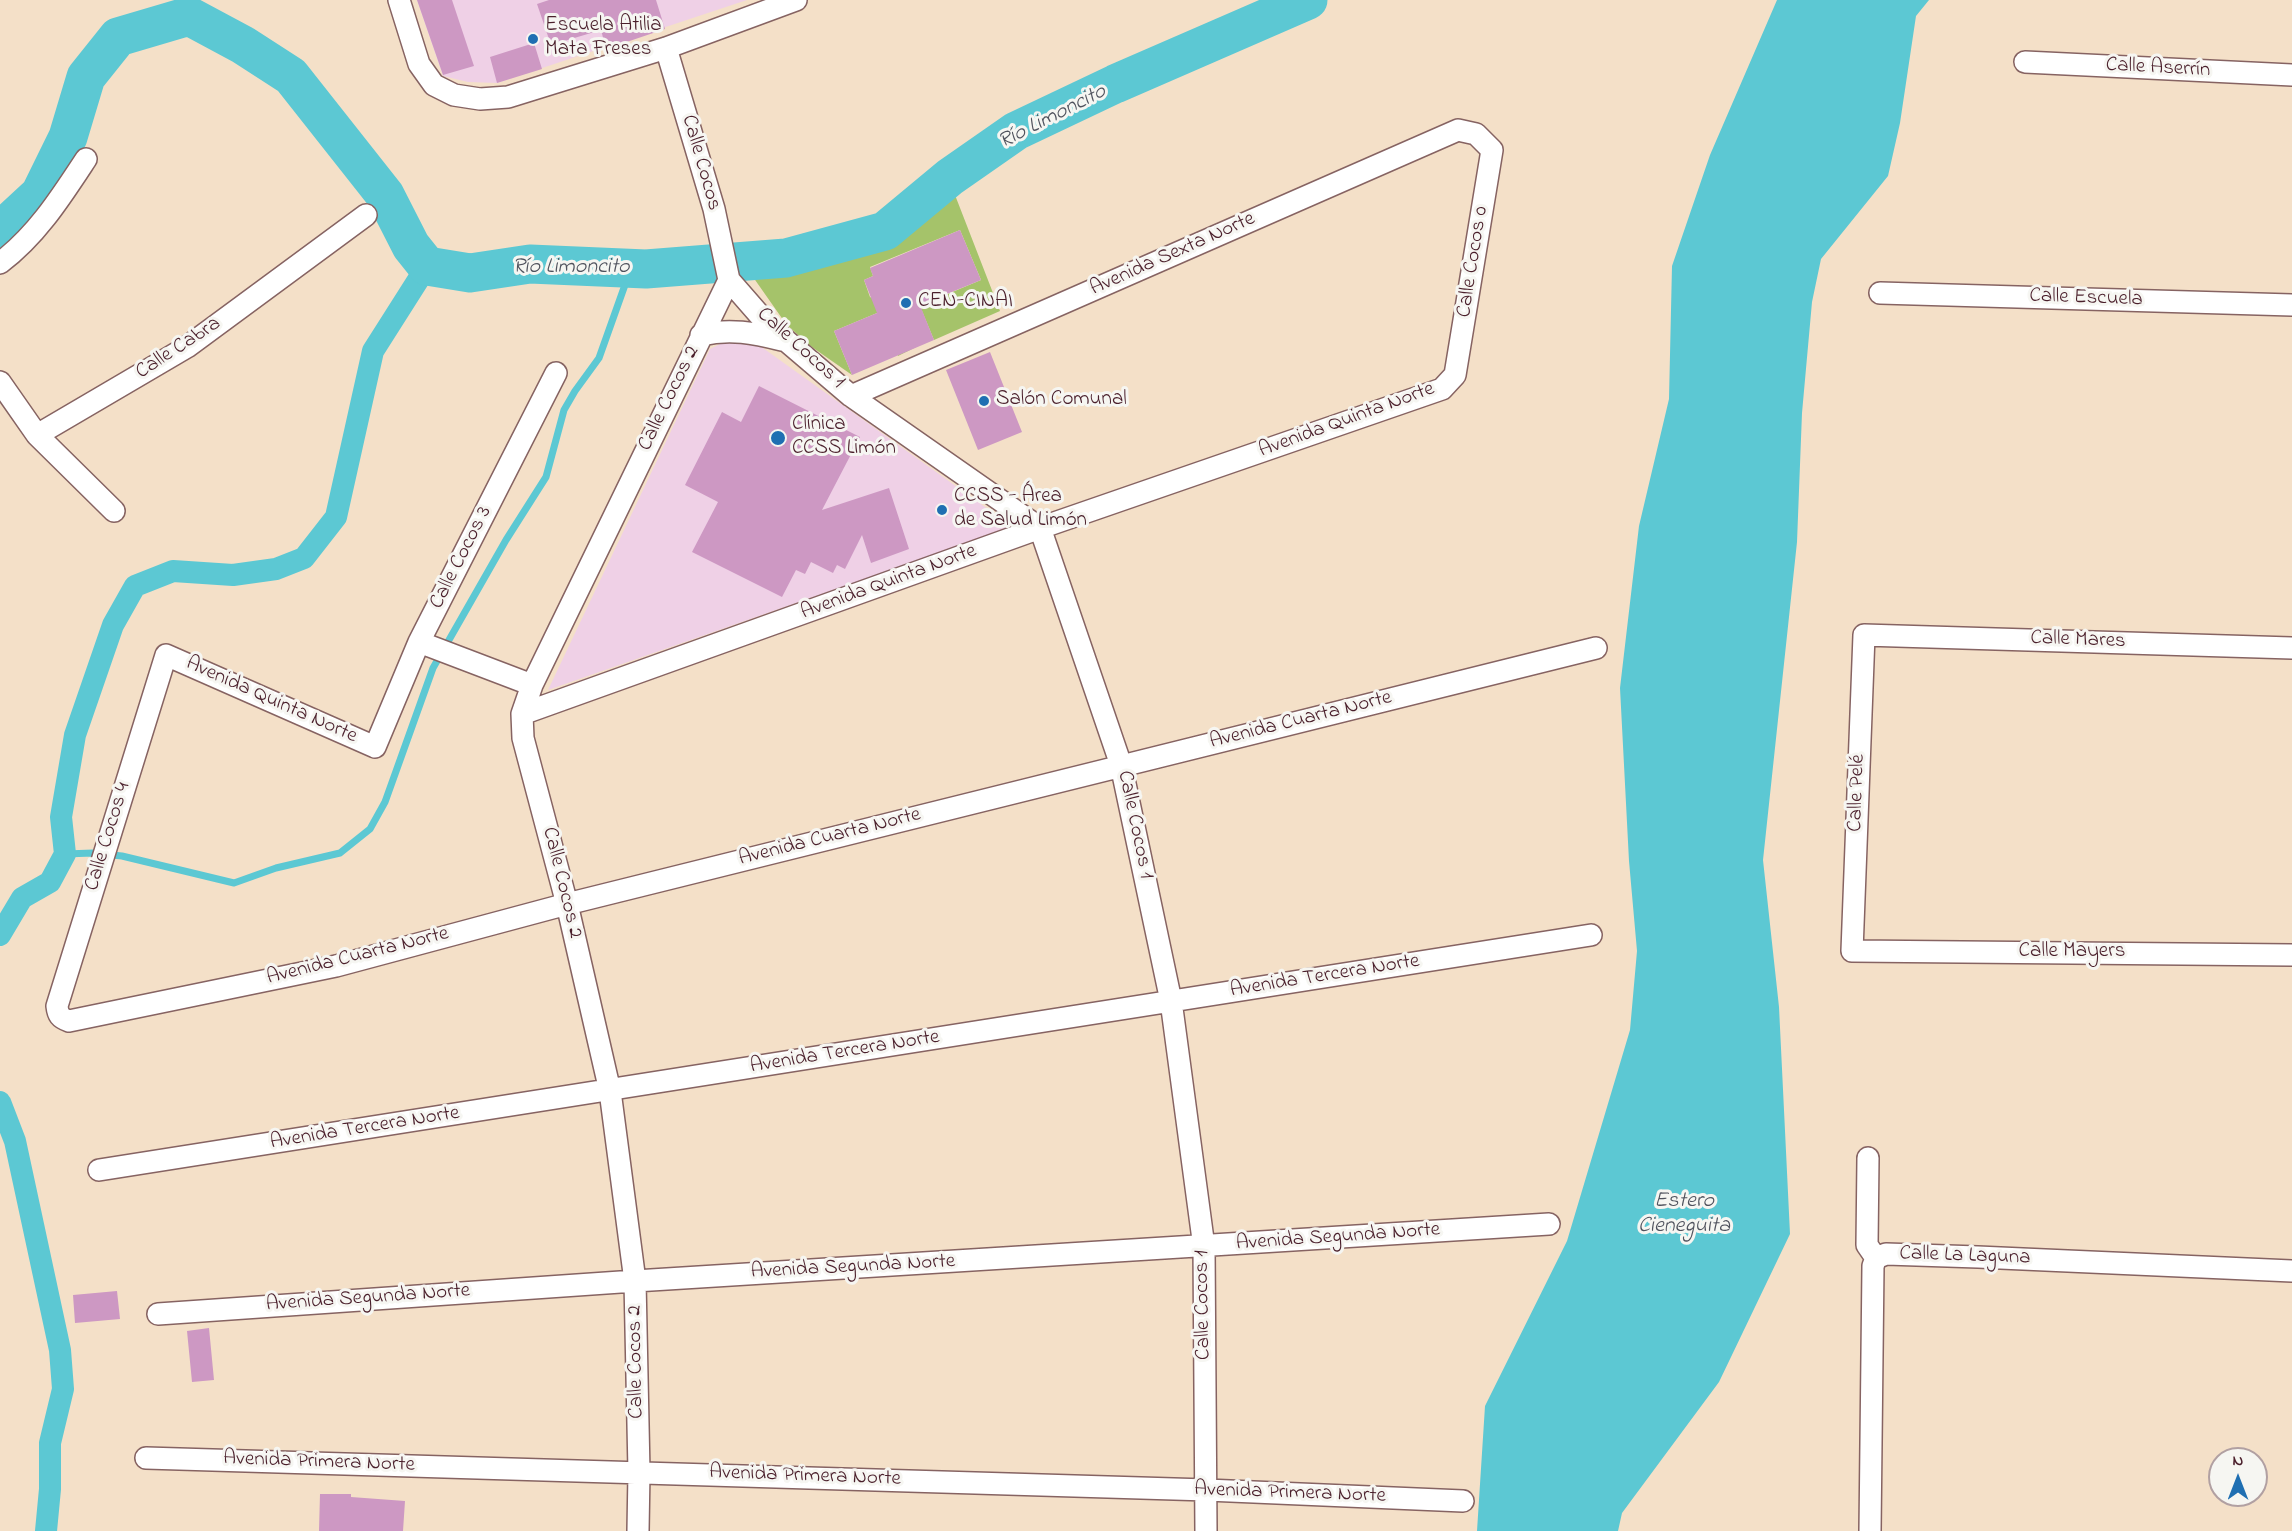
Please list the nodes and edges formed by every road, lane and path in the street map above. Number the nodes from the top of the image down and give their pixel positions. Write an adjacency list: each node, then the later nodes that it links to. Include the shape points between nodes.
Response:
1 (399, 0): 3 (street, via 418,64 434,85 454,95 480,99 508,97)
2 (796, 0): 3 (street)
3 (666, 48): 10 (street, Calle Cocos, via 714,209)
4 (2025, 62): 5 (street, Calle Aserrín)
5 (2292, 75)
6 (1492, 150): 16 (street, Calle Cocos 0); 18 (street, Avenida Sexta Norte, via 1476,134 1458,130)
7 (86, 159): 9 (street, via 31,236)
8 (366, 215): 19 (street, Calle Cabra, via 188,347)
9 (0, 262)
10 (729, 280): 13 (street, Calle Cocos 2); 14 (street, Calle Cocos 1)
11 (1880, 294): 12 (street, Calle Escuela)
12 (2292, 304)
13 (701, 335): 14 (street, via 748,331); 27 (street, Calle Cocos 2)
14 (786, 340): 18 (street, Calle Cocos 1)
15 (556, 373): 23 (street, Calle Cocos 3)
16 (1455, 375): 21 (street, Avenida Quinta Norte, via 1442,389)
17 (0, 382): 19 (street)
18 (851, 396): 21 (street, Calle Cocos 1)
19 (37, 435): 20 (street)
20 (114, 511)
21 (1040, 528): 28 (street, Avenida Quinta Norte); 30 (street, Calle Cocos 1)
22 (1864, 635): 25 (street, Calle Mares); 33 (street, Calle Pelé)
23 (418, 642): 27 (street); 29 (street, Calle Cocos 3)
24 (1596, 648): 30 (street, Avenida Cuarta Norte)
25 (2292, 648)
26 (166, 655): 29 (street, Avenida Quinta Norte); 36 (street, Calle Cocos 4, via 57,1006)
27 (532, 685): 28 (street, Calle Cocos 2)
28 (522, 714): 31 (street, Calle Cocos 2, via 523,738)
29 (375, 747)
30 (1121, 765): 31 (street, Avenida Cuarta Norte); 35 (street, Calle Cocos 1)
31 (567, 904): 36 (street, Avenida Cuarta Norte, via 336,966 69,1021); 37 (street, Calle Cocos 2)
32 (1591, 935): 35 (street, Avenida Tercera Norte)
33 (1852, 951): 34 (street, Calle Mayers)
34 (2292, 955)
35 (1171, 1001): 37 (street, Avenida Tercera Norte); 41 (street, Calle Cocos 1)
36 (62, 1019)
37 (609, 1091): 39 (street, Avenida Tercera Norte); 44 (street, Calle Cocos 2)
38 (1868, 1158): 42 (street, via 1867,1245)
39 (99, 1170)
40 (1549, 1224): 41 (street, Avenida Segunda Norte)
41 (1204, 1247): 44 (street, Avenida Segunda Norte); 48 (street, Calle Cocos 1)
42 (1876, 1258): 43 (street, Calle La Laguna, via 1886,1254); 52 (street, Calle La Laguna)
43 (2292, 1271)
44 (635, 1281): 45 (street, Avenida Segunda Norte); 47 (street, Calle Cocos 2)
45 (158, 1314)
46 (146, 1458): 47 (street, Avenida Primera Norte)
47 (639, 1472): 48 (street, Avenida Primera Norte); 50 (street, Calle Cocos 2)
48 (1207, 1490): 49 (street, Avenida Primera Norte); 51 (street, Calle Cocos 1)
49 (1463, 1502)
50 (638, 1531)
51 (1206, 1531)
52 (1870, 1531)

